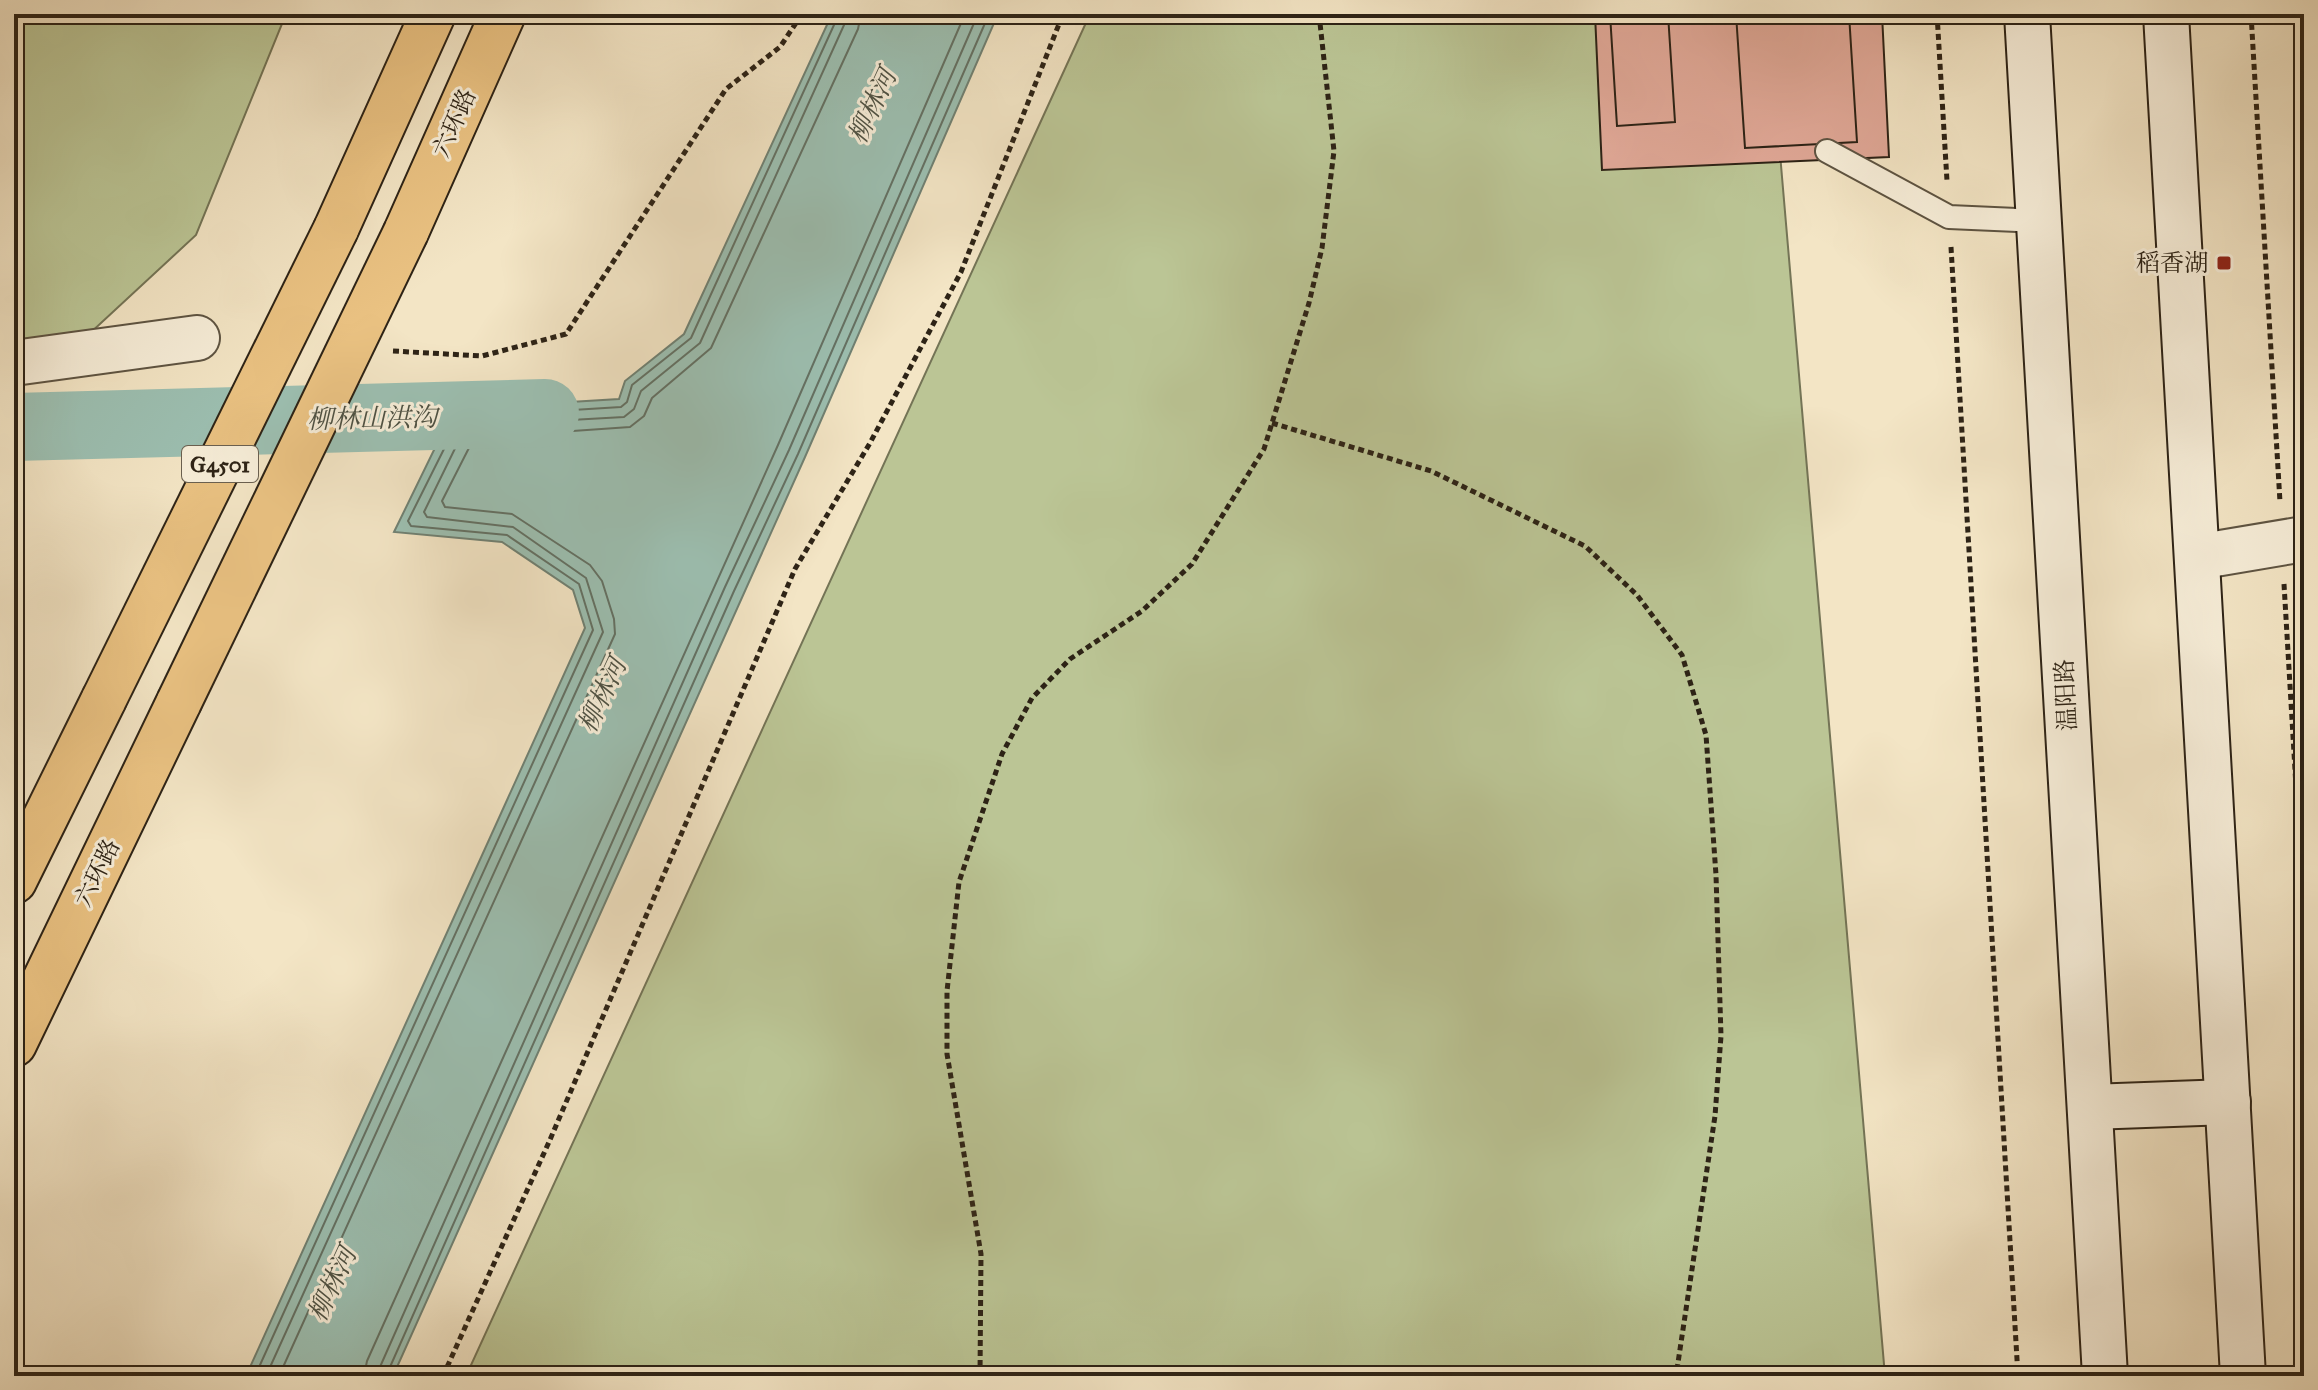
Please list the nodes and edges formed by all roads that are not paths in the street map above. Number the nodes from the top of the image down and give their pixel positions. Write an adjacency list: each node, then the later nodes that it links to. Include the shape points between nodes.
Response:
1 (433, 14): 11 (highway, G4501, bridge, via 336,229)
2 (503, 14): 12 (highway, 六环路 / G4501, bridge, via 406,232)
3 (2027, 14): 6 (main road, 温阳路)
4 (2166, 14): 10 (main road)
5 (1827, 151): 6 (lane, via 1949,217)
6 (2039, 221): 14 (main road, 温阳路)
7 (197, 338): 8 (main road)
8 (14, 363)
9 (2293, 540): 10 (main road)
10 (2197, 557): 13 (main road)
11 (14, 881)
12 (14, 1044)
13 (2228, 1102): 14 (main road); 16 (main road)
14 (2090, 1107): 15 (main road, 温阳路)
15 (2105, 1376)
16 (2243, 1376)

